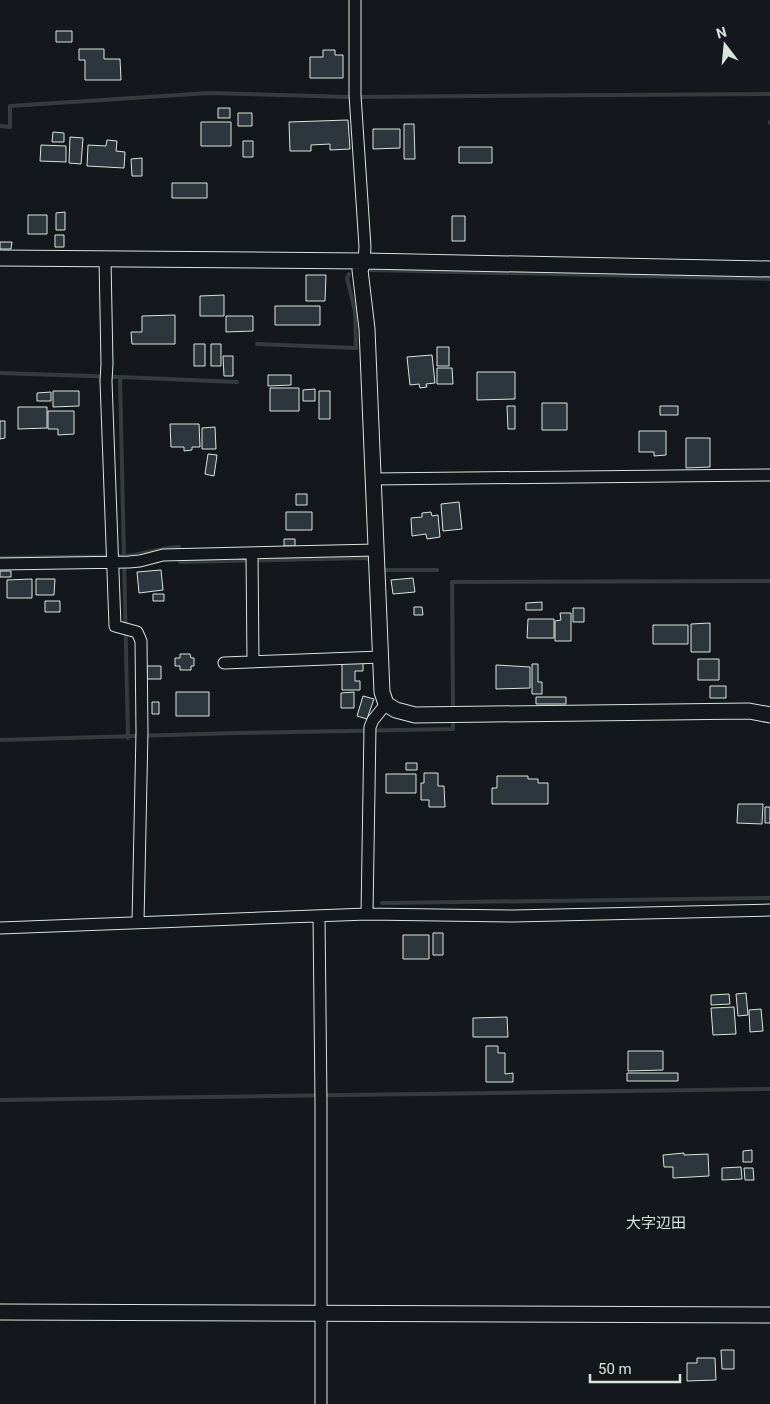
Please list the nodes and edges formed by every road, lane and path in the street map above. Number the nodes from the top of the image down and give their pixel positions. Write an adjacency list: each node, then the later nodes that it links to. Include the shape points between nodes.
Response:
1 (355, 0): 4 (street, via 355,98)
2 (0, 258): 3 (street)
3 (105, 259): 4 (street); 10 (street, via 106,381)
4 (364, 261): 5 (street); 7 (street, via 360,270 367,329)
5 (770, 269)
6 (770, 474): 7 (street)
7 (373, 479): 9 (street)
8 (252, 558): 9 (street); 10 (street, via 163,554 140,561); 13 (street)
9 (376, 559): 12 (street)
10 (121, 562): 11 (street); 20 (street, via 115,626 138,632 141,640)
11 (0, 564)
12 (380, 657): 13 (street); 15 (street)
13 (253, 662): 14 (street)
14 (224, 663)
15 (386, 704): 16 (street, via 414,714 749,711); 18 (street, via 373,720 370,731)
16 (770, 715)
17 (770, 910): 18 (street, via 514,916)
18 (368, 914): 19 (street)
19 (319, 916): 20 (street); 23 (street)
20 (138, 922): 21 (street)
21 (0, 928)
22 (0, 1312): 23 (street)
23 (321, 1313): 24 (street); 25 (street)
24 (770, 1315)
25 (321, 1404)

